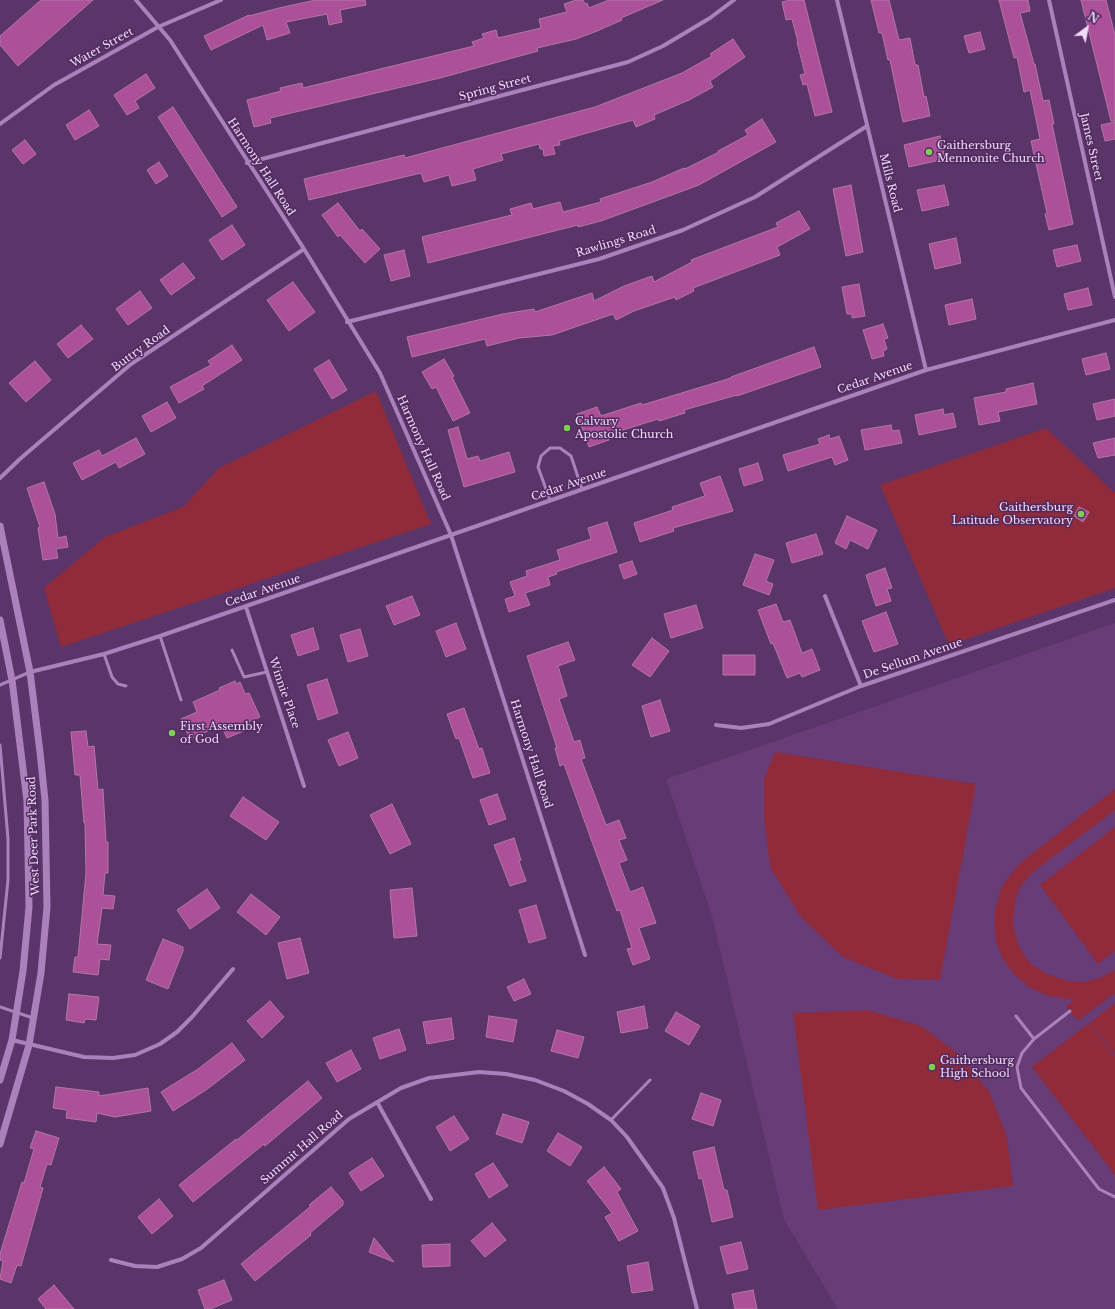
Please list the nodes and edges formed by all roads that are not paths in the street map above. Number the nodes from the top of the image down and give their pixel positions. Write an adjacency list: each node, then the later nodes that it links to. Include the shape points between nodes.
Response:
1 (136, 0): 6 (street, Harmony Hall Road)
2 (221, 0): 6 (street, Water Street)
3 (734, 0): 9 (street, Spring Street, via 710,18 663,46 628,62)
4 (837, 0): 8 (street, Mills Road)
5 (1049, 0): 11 (street, James Street)
6 (158, 27): 7 (street, Water Street, via 54,85); 9 (street, Harmony Hall Road, via 170,40)
7 (0, 124)
8 (867, 126): 13 (street, Rawlings Road, via 755,197 683,230 599,259); 14 (street, Mills Road)
9 (247, 163): 10 (street, Harmony Hall Road)
10 (304, 249): 13 (street, Harmony Hall Road); 15 (street, Buttry Road, via 131,364)
11 (1115, 297)
12 (1115, 320): 14 (street, Cedar Avenue)
13 (347, 322): 19 (street, Harmony Hall Road, via 380,373)
14 (926, 370): 16 (street, Cedar Avenue)
15 (0, 478)
16 (582, 489): 17 (street, Cedar Avenue); 17 (lane, via 571,456 560,448 550,448 541,456 538,467)
17 (550, 500): 19 (street, Cedar Avenue)
18 (0, 526): 27 (street, West Deer Park Road)
19 (451, 535): 22 (street, Cedar Avenue); 37 (street, Harmony Hall Road)
20 (825, 596): 32 (street)
21 (1115, 600): 32 (street, De Sellum Avenue)
22 (246, 607): 24 (street, Cedar Avenue); 28 (street, Winnie Place)
23 (0, 620): 29 (street, West Deer Park Road)
24 (160, 636): 26 (street, Cedar Avenue); 33 (lane)
25 (232, 650): 28 (lane, via 244,677 249,678)
26 (104, 654): 27 (street, Cedar Avenue); 31 (lane, via 112,677 118,684)
27 (30, 672): 29 (lane); 44 (street, West Deer Park Road, via 45,800 48,908)
28 (267, 672): 36 (street, Winnie Place)
29 (12, 680): 30 (lane); 42 (street, West Deer Park Road, via 27,801 29,899 23,970)
30 (0, 684)
31 (126, 686)
32 (861, 686): 34 (street, De Sellum Avenue, via 769,724 742,728)
33 (181, 700)
34 (716, 725)
35 (0, 745): 38 (lane, via 8,839 8,880)
36 (304, 786)
37 (585, 955)
38 (0, 958)
39 (233, 969): 47 (street, via 177,1032 141,1053 95,1058)
40 (0, 1007): 42 (lane)
41 (1070, 1011): 45 (lane)
42 (16, 1013): 44 (lane); 46 (street, West Deer Park Road)
43 (1016, 1016): 45 (lane)
44 (34, 1018): 47 (street, West Deer Park Road)
45 (1034, 1039): 53 (lane, via 1022,1053 1017,1067 1021,1088 1099,1189)
46 (12, 1040): 47 (street); 48 (street, West Deer Park Road)
47 (29, 1045): 52 (street, West Deer Park Road)
48 (0, 1080)
49 (650, 1080): 51 (lane)
50 (377, 1102): 51 (street, Summit Hall Road, via 401,1088 429,1078 479,1072 506,1074 535,1080 564,1091); 54 (street); 55 (street, Summit Hall Road, via 349,1119 201,1248 157,1267 134,1266)
51 (611, 1120): 56 (street, Summit Hall Road, via 628,1137 663,1188 674,1218)
52 (0, 1144)
53 (1115, 1197)
54 (431, 1199)
55 (111, 1260)
56 (697, 1309)

